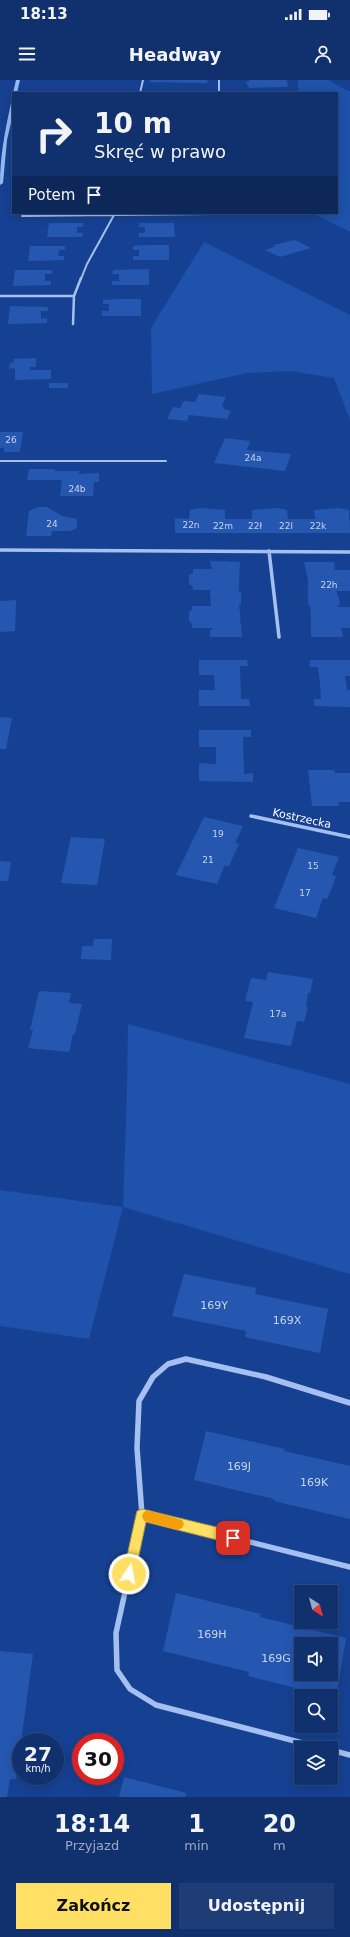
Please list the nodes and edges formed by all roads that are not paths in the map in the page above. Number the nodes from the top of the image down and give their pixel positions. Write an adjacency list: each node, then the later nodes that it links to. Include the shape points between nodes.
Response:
1 (143, 80): 3 (street)
2 (219, 80): 4 (street)
3 (140, 92)
4 (219, 92)
5 (210, 214): 6 (street)
6 (114, 215): 7 (street); 9 (street, via 87,264)
7 (22, 216)
8 (0, 296): 9 (street)
9 (74, 296): 10 (street)
10 (73, 324)
11 (166, 461): 12 (lane)
12 (0, 462)
13 (0, 550): 14 (street)
14 (269, 551): 15 (street); 16 (street)
15 (350, 552)
16 (279, 637)
17 (251, 816): 18 (street, Kostrzecka)
18 (350, 837)
19 (350, 1403): 20 (street, via 266,1377 186,1359 168,1364 153,1377 139,1401 137,1448)
20 (142, 1515): 21 (street); 22 (street, via 116,1633 117,1670 130,1689 156,1705)
21 (350, 1567)
22 (295, 1741)
23 (338, 1752): 24 (street)
24 (350, 1755)

